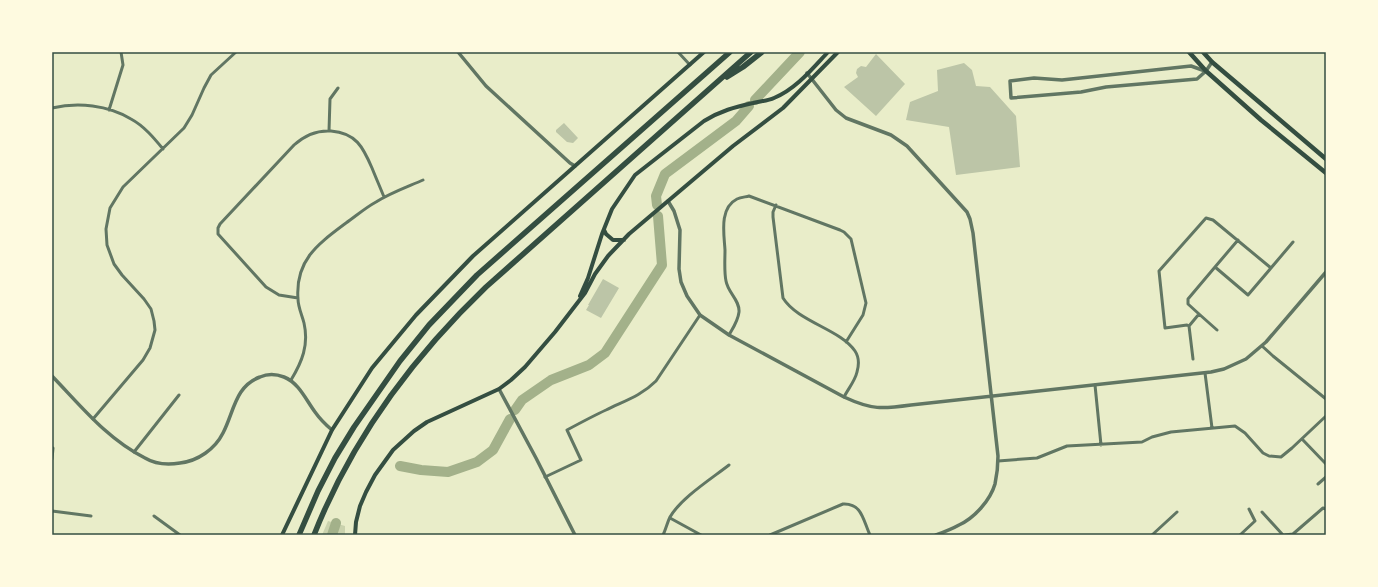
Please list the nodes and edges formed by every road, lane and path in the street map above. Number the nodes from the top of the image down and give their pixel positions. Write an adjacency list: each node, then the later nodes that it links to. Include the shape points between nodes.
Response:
1 (121, 52): 21 (street, via 123,65)
2 (236, 52): 23 (street, via 211,75 184,128)
3 (458, 52): 25 (street, via 486,86)
4 (678, 52): 14 (street)
5 (704, 52): 14 (main road)
6 (729, 52): 83 (highway, via 477,275 429,324 379,388 354,427 318,491)
7 (751, 52): 18 (highway)
8 (762, 52): 18 (highway)
9 (828, 52): 16 (main road)
10 (838, 52): 17 (main road)
11 (1189, 52): 15 (main road)
12 (1203, 52): 13 (main road)
13 (1212, 62): 15 (street); 24 (main road)
14 (690, 65): 25 (main road)
15 (1206, 71): 15 (street, via 1191,66 1062,80 1034,78 1010,81 1011,98 1197,79); 26 (main road)
16 (808, 74): 17 (street); 31 (main road, via 773,99 728,109 704,121 635,175 612,209)
17 (812, 78): 29 (main road, via 783,108); 54 (street, via 836,110 846,118 891,135 907,146 967,212 974,233)
18 (715, 84): 84 (highway, via 500,274 446,327 402,381 369,428 340,478)
19 (338, 88): 22 (street, via 330,99)
20 (52, 108): 21 (street, via 76,105)
21 (109, 110): 23 (street, via 131,119 150,134)
22 (328, 131): 28 (street, via 351,137 364,150); 38 (street, via 308,134 300,139 218,228 222,240 272,291 285,297)
23 (163, 149): 58 (street, via 123,187 110,208 106,229 107,246 114,264 144,299 150,309 155,330 150,348 143,360)
24 (1326, 159)
25 (575, 166): 60 (main road, via 473,256 425,305 372,368)
26 (1326, 173)
27 (423, 180): 28 (street)
28 (384, 197): 38 (street, via 315,248 303,266)
29 (668, 201): 32 (main road); 41 (street, via 680,230 681,282)
30 (776, 205): 44 (street, via 750,196 738,198 727,209 723,222 726,282 736,298 739,311); 45 (street, via 772,217 782,298 790,308); 45 (street, via 840,230 851,239 866,304 863,315)
31 (604, 230): 32 (main road, via 609,238 616,241); 39 (main road, via 588,278)
32 (624, 240): 39 (main road, via 595,274)
33 (1238, 240): 35 (street); 36 (street); 42 (street, via 1213,220 1206,218 1159,271 1165,328)
34 (1293, 242): 36 (street)
35 (1215, 267): 36 (street, via 1248,294); 40 (street, via 1188,299 1188,304)
36 (1271, 268)
37 (1326, 272): 46 (street)
38 (298, 298): 50 (street, via 306,345)
39 (570, 312): 52 (main road, via 525,367)
40 (1199, 314): 42 (street); 43 (street)
41 (700, 316): 44 (street); 69 (street, via 652,386 643,393 567,430 581,460)
42 (1189, 326): 47 (street)
43 (1216, 330)
44 (729, 335): 55 (street)
45 (846, 342): 55 (street, via 858,358 858,365 857,373)
46 (1262, 346): 48 (street, via 1246,359 1224,369); 56 (street)
47 (1193, 359)
48 (1205, 373): 51 (street); 59 (street)
49 (52, 376): 58 (street)
50 (291, 380): 60 (street); 64 (street, via 268,375 245,386 239,394 223,433 213,446 198,457 182,463 165,464 146,459)
51 (1095, 385): 54 (street); 62 (street)
52 (498, 389): 69 (street); 85 (main road, via 427,422 393,450 366,492)
53 (179, 395): 64 (street)
54 (991, 396): 55 (street, via 884,408 858,404); 66 (street)
55 (844, 397)
56 (1326, 399)
57 (1326, 416): 61 (street)
58 (92, 419): 64 (street, via 105,432)
59 (1212, 428): 61 (street, via 1236,427 1269,456 1281,456); 62 (street, via 1171,432 1142,442)
60 (332, 430): 82 (main road)
61 (1302, 439): 67 (street)
62 (1101, 445): 66 (street, via 1067,446 1037,458)
63 (53, 448): 65 (street)
64 (134, 452)
65 (52, 459)
66 (998, 460): 80 (street, via 995,484 982,506 970,518)
67 (1326, 464)
68 (729, 465): 79 (street, via 684,500)
69 (545, 477): 86 (street)
70 (1326, 477): 71 (street)
71 (1318, 484)
72 (1249, 509): 94 (street, via 1255,521)
73 (1326, 509): 95 (street, via 1323,508 1293,534)
74 (52, 511): 77 (street)
75 (1177, 512): 93 (street)
76 (1262, 512): 95 (street)
77 (91, 516)
78 (154, 516): 81 (street)
79 (670, 518): 87 (street); 88 (street)
80 (947, 530): 91 (street); 92 (street)
81 (180, 535)
82 (282, 535)
83 (299, 535)
84 (314, 535)
85 (355, 535)
86 (575, 535)
87 (663, 535)
88 (701, 535)
89 (770, 535): 90 (street, via 843,504 857,507)
90 (870, 535)
91 (936, 535)
92 (949, 535)
93 (1152, 535)
94 (1240, 535)
95 (1284, 535)

